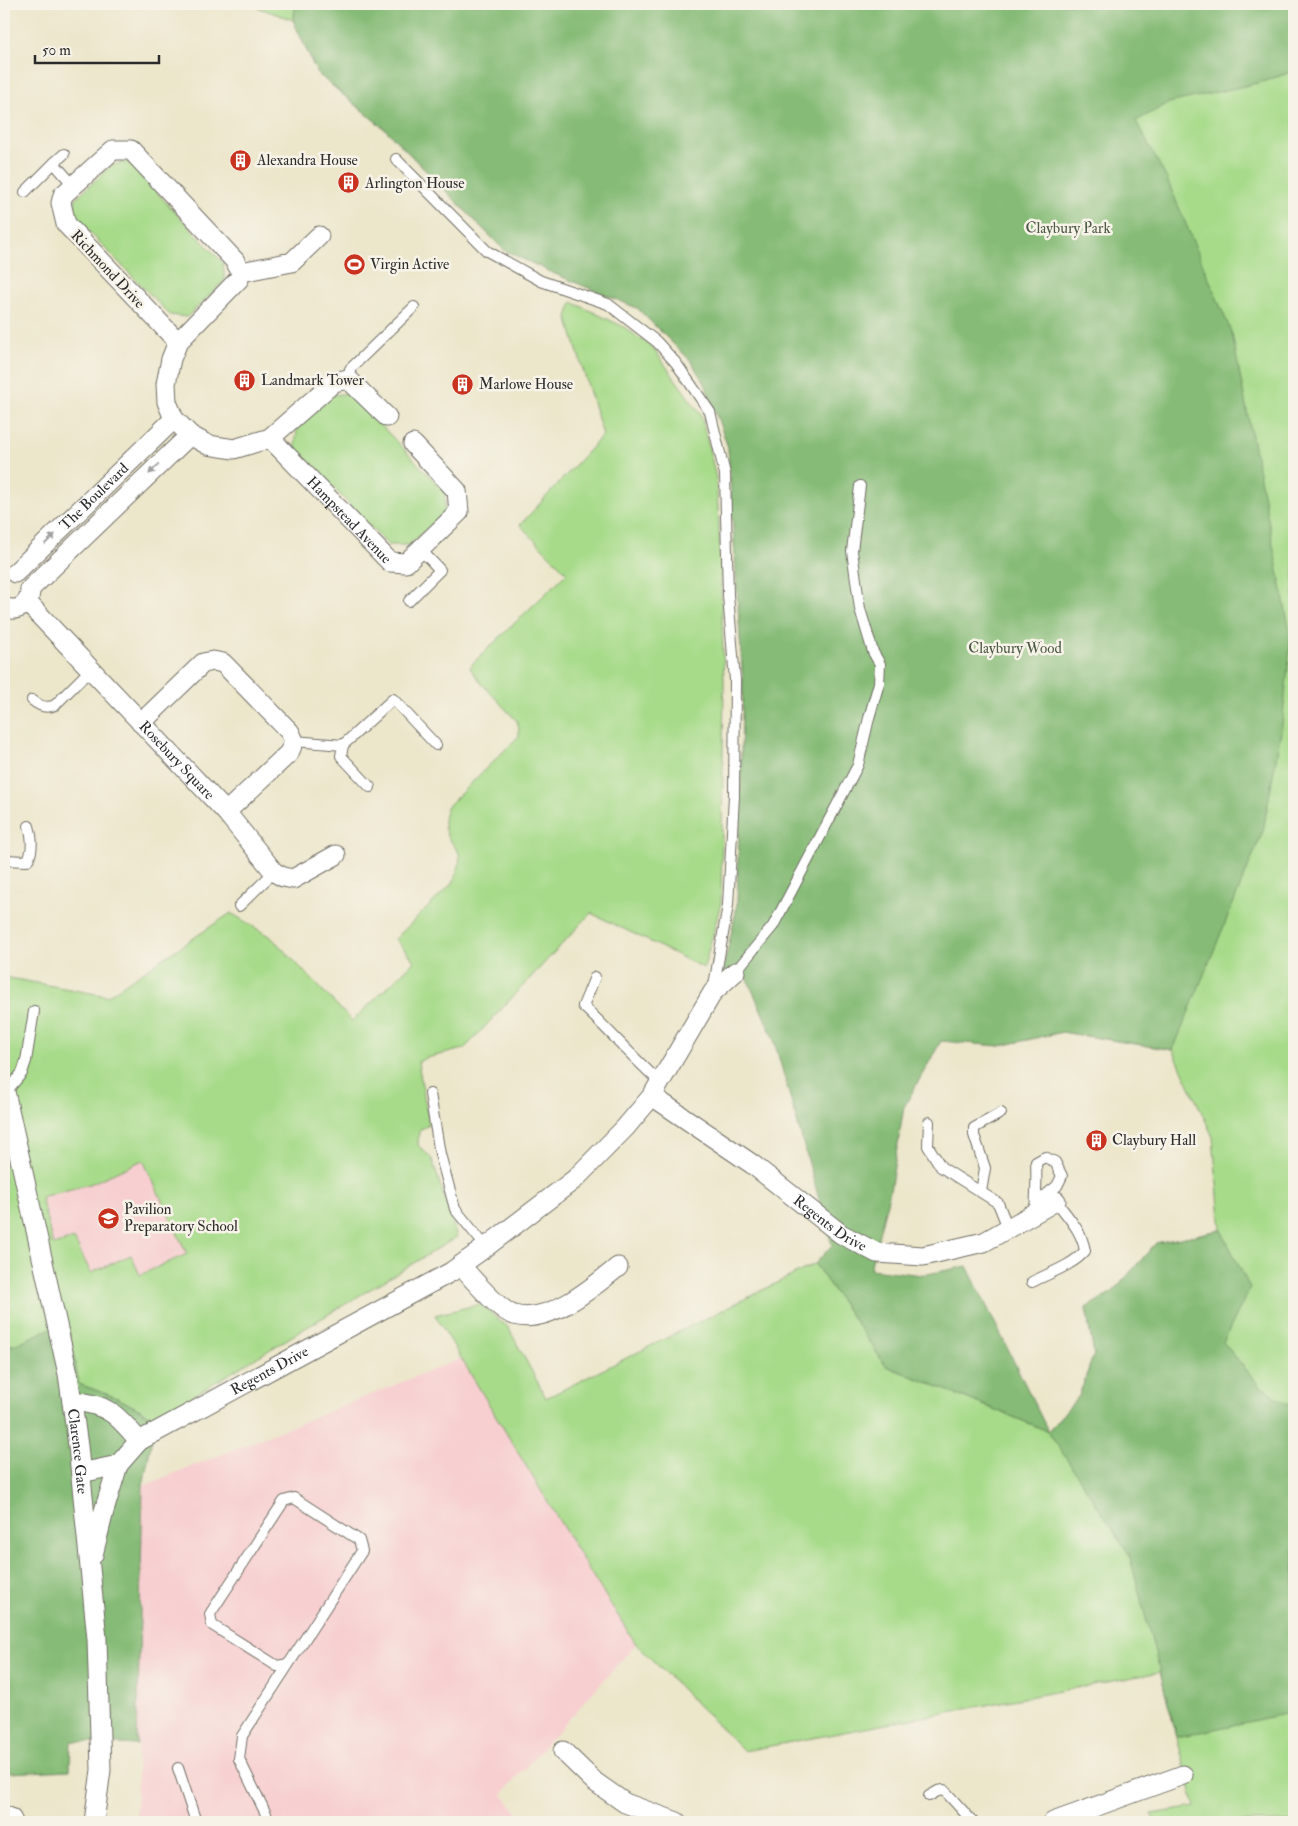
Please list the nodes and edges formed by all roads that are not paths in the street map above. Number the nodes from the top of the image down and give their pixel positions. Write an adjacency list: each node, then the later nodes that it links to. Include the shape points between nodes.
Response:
1 (64, 154): 3 (lane)
2 (396, 159): 37 (lane, via 487,251 541,281 608,304 656,342 676,363 710,412 725,474 728,596 735,680 734,796 728,905)
3 (54, 164): 4 (lane); 5 (lane)
4 (73, 185): 7 (street, Richmond Drive, via 113,150 131,150 235,261); 9 (street, Richmond Drive, via 63,195 61,203 66,224)
5 (25, 192)
6 (320, 236): 7 (street, via 292,262)
7 (241, 272): 9 (street)
8 (414, 307): 10 (lane, via 350,369)
9 (178, 342): 12 (street, via 166,384)
10 (348, 379): 11 (street); 14 (street, via 334,382)
11 (387, 417)
12 (174, 419): 13 (street); 18 (street, The Boulevard, one-way to 12)
13 (190, 436): 14 (street, via 208,445 234,449); 19 (street, The Boulevard, one-way to 19)
14 (270, 438): 17 (street, Hampstead Avenue, via 390,562 406,563)
15 (413, 444): 17 (street, Hampstead Avenue, via 457,490 459,512)
16 (860, 486): 35 (lane, via 852,551 860,609 880,664 879,683 858,765 773,926)
17 (420, 549): 20 (lane, via 440,570)
18 (9, 574): 19 (street, Rosebury Square, via 24,578)
19 (29, 596): 21 (street, via 20,608); 22 (street, Rosebury Square)
20 (409, 601)
21 (6, 611)
22 (90, 670): 23 (lane, via 55,705 44,707); 24 (street, Rosebury Square)
23 (32, 700)
24 (141, 723): 25 (street, via 203,663 213,661 223,663 290,732); 29 (street, Rosebury Square)
25 (294, 741): 26 (lane); 29 (street, via 289,753)
26 (343, 745): 27 (lane, via 393,699); 28 (lane, via 341,756)
27 (436, 745)
28 (370, 787)
29 (226, 812): 33 (street, Rosebury Square)
30 (29, 826): 32 (lane, via 31,856 27,861)
31 (336, 855): 33 (street, via 293,879)
32 (4, 860)
33 (274, 872): 34 (lane)
34 (239, 906)
35 (735, 972): 37 (street, Regents Drive)
36 (596, 977): 39 (lane, via 583,1006 636,1060)
37 (713, 992): 39 (street, Regents Drive)
38 (34, 1011): 40 (lane, via 22,1073)
39 (656, 1089): 46 (street, Regents Drive, via 841,1234 877,1253 923,1256 984,1242); 47 (street, Regents Drive, via 625,1128 575,1179)
40 (4, 1090): 51 (street, Clarence Gate)
41 (430, 1094): 47 (lane, via 440,1154 455,1209)
42 (1001, 1113): 44 (lane, via 974,1128 985,1168)
43 (929, 1122): 44 (lane, via 928,1146 941,1167)
44 (981, 1192): 46 (lane, via 998,1203)
45 (1056, 1201): 46 (street, Regents Drive, via 1036,1208); 50 (lane, via 1080,1234 1085,1251 1072,1262)
46 (1008, 1228)
47 (486, 1247): 48 (street, Regents Drive)
48 (461, 1266): 49 (street, via 487,1296 514,1315 539,1316 585,1294); 52 (street, Regents Drive)
49 (618, 1266)
50 (1032, 1282)
51 (72, 1401): 52 (street, via 103,1406 124,1422); 54 (street, Clarence Gate)
52 (139, 1441): 53 (street, Regents Drive)
53 (118, 1465): 54 (street); 55 (street)
54 (80, 1473): 55 (street, Clarence Gate)
55 (90, 1569): 63 (street, Clarence Gate, via 97,1639 101,1770)
56 (288, 1664): 56 (lane, via 277,1666 212,1625 210,1614 284,1501 294,1498 358,1540 362,1551); 65 (lane, via 242,1736 239,1759)
57 (564, 1751): 66 (street, via 595,1782 625,1803)
58 (178, 1768): 64 (lane)
59 (1182, 1775): 68 (street)
60 (929, 1796): 67 (lane, via 944,1790)
61 (4, 1820): 62 (main road)
62 (8, 1822)
63 (94, 1822)
64 (196, 1822)
65 (268, 1822)
66 (677, 1822)
67 (973, 1822)
68 (1053, 1822)

